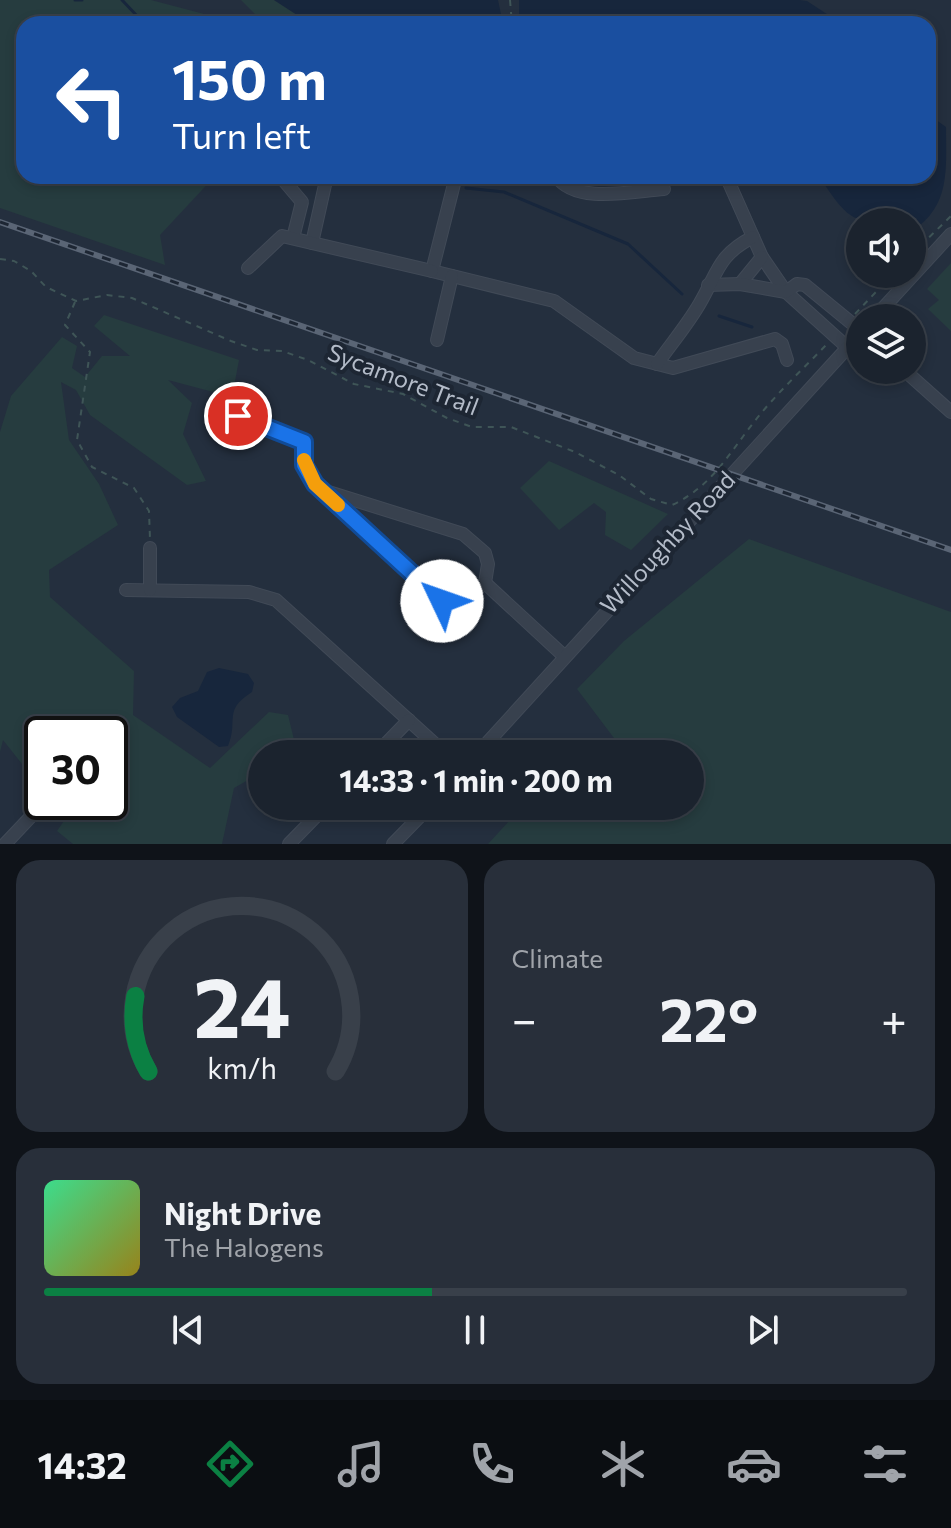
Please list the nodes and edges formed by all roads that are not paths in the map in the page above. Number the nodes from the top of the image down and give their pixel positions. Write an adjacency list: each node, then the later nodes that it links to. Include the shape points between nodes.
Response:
1 (288, 184): 9 (street, via 301,197)
2 (325, 184): 10 (street)
3 (454, 184): 13 (street)
4 (563, 184): 6 (street, via 588,192)
5 (730, 184): 8 (street)
6 (664, 189)
7 (951, 234): 19 (street)
8 (753, 237): 11 (street); 16 (street, via 736,245)
9 (293, 238): 10 (street); 12 (street, via 277,237)
10 (312, 243): 13 (street)
11 (762, 257): 15 (street); 17 (street)
12 (248, 268)
13 (432, 271): 14 (street)
14 (452, 276): 22 (street); 26 (street, via 554,301 634,358)
15 (740, 284): 16 (street); 17 (street)
16 (708, 285): 26 (street)
17 (786, 292): 18 (street, via 805,285); 20 (street)
18 (827, 301): 20 (street); 21 (street)
19 (887, 304)
20 (813, 316): 23 (street)
21 (846, 317)
22 (437, 340)
23 (846, 346)
24 (846, 348): 35 (street, Willoughby Road)
25 (787, 360): 26 (street, via 775,339 673,368)
26 (657, 364)
27 (920, 384): 28 (street)
28 (951, 412)
29 (238, 416): 30 (street, via 304,442 304,465)
30 (322, 490): 32 (street, via 463,534 485,553); 32 (street, via 448,604 460,604)
31 (150, 548): 34 (street)
32 (485, 583): 35 (street)
33 (126, 590): 34 (street)
34 (150, 590): 36 (street, via 249,592 276,600)
35 (564, 656): 39 (street, Willoughby Road)
36 (409, 720): 37 (street); 38 (street)
37 (390, 740)
38 (431, 740)
39 (489, 740)
40 (28, 820): 43 (street)
41 (312, 820): 44 (street)
42 (416, 820): 45 (street)
43 (5, 844)
44 (289, 844)
45 (393, 844)

